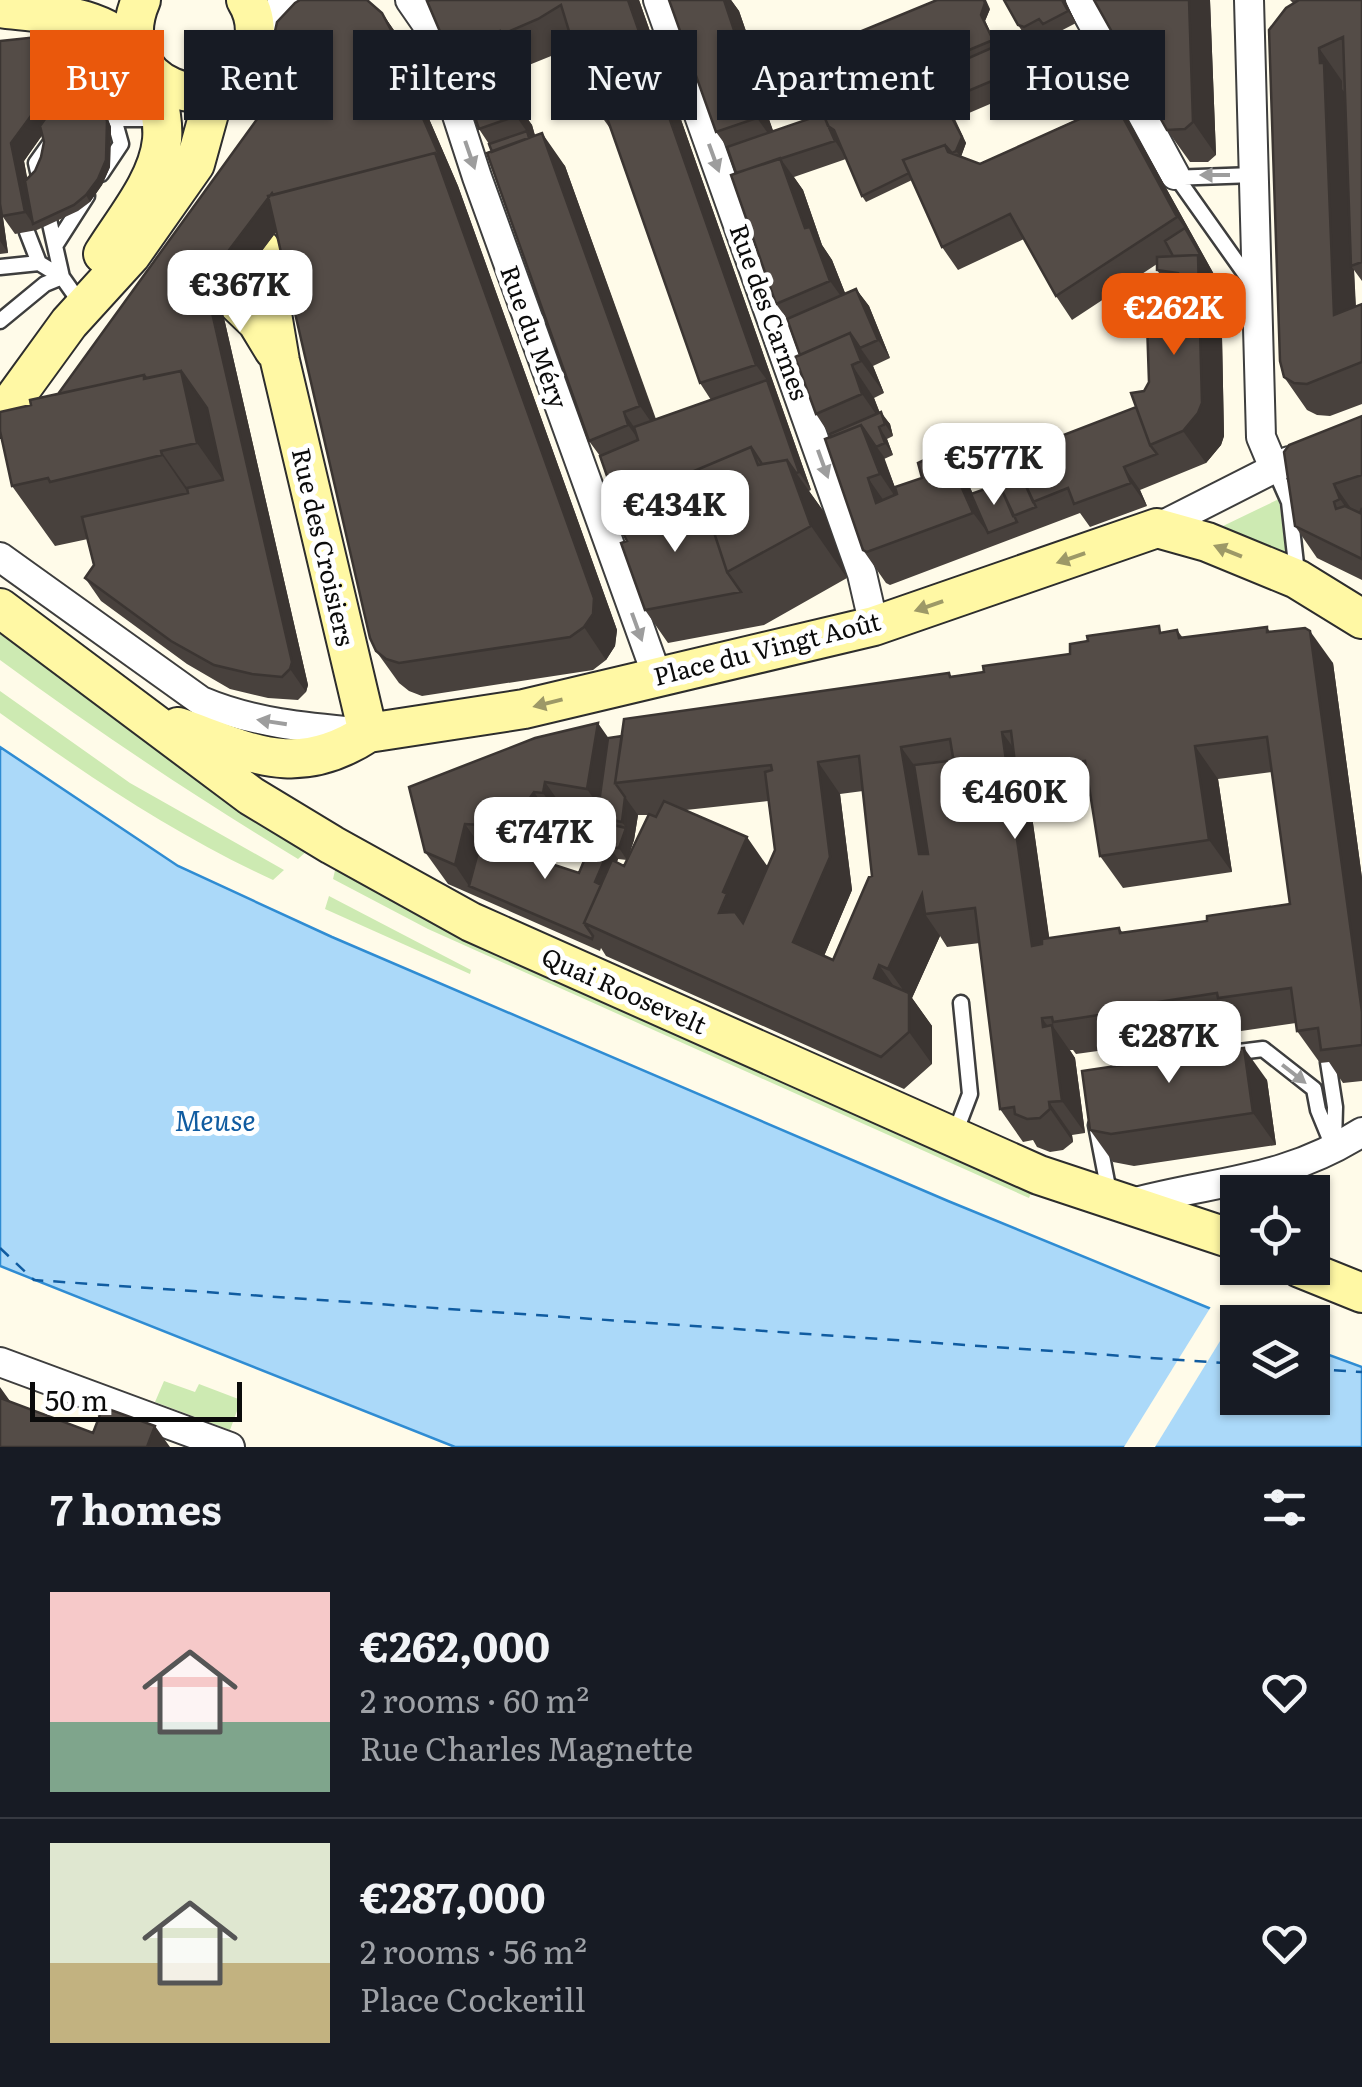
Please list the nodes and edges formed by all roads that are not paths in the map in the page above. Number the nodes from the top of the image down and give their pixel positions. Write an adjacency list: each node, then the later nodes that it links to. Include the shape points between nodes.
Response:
1 (141, 0): 12 (street)
2 (294, 0): 8 (street)
3 (410, 0): 51 (street, Rue du Méry, one-way to 51, via 428,26)
4 (658, 0): 50 (street, Rue des Carmes, one-way to 50, via 862,574)
5 (1080, 0): 26 (street)
6 (1250, 0): 14 (street)
7 (0, 8): 9 (street, via 76,16)
8 (252, 11)
9 (98, 25): 10 (lane); 11 (street)
10 (98, 30)
11 (104, 30)
12 (137, 30)
13 (1280, 35): 14 (street)
14 (1250, 42): 24 (street)
15 (67, 120): 27 (lane, via 36,163)
16 (93, 120): 21 (lane)
17 (113, 120): 22 (lane)
18 (114, 120): 32 (lane, via 121,144)
19 (162, 120): 39 (street, via 153,173)
20 (207, 120): 23 (street)
21 (86, 131)
22 (103, 136)
23 (194, 164): 28 (street); 39 (street, via 116,275)
24 (1254, 175): 26 (lane, one-way to 26); 37 (street)
25 (54, 177): 27 (lane)
26 (1168, 178): 37 (lane)
27 (43, 192): 30 (lane)
28 (214, 196)
29 (59, 202): 30 (lane)
30 (48, 219): 32 (lane)
31 (27, 232): 34 (lane)
32 (55, 246): 39 (lane)
33 (261, 249): 41 (street, Rue des Croisiers)
34 (39, 263): 35 (lane); 39 (lane)
35 (0, 268)
36 (151, 282): 39 (street)
37 (1257, 291): 44 (street, via 1261,437)
38 (229, 294): 41 (street, Rue des Croisiers, via 257,322)
39 (70, 300): 40 (lane, via 45,284); 42 (street)
40 (0, 321)
41 (280, 360): 53 (street, Rue des Croisiers)
42 (0, 418)
43 (1307, 453): 44 (street, Place du Vingt Août)
44 (1274, 468): 45 (street, Place du Vingt Août); 47 (lane, via 1289,502)
45 (1157, 528): 47 (street, one-way to 45); 50 (street, Place du Vingt Août, one-way to 50)
46 (0, 557): 53 (street, one-way to 46, via 260,720 201,701)
47 (1298, 579): 49 (street)
48 (0, 608): 52 (street)
49 (1362, 619)
50 (874, 626): 51 (street, Place du Vingt Août)
51 (657, 676): 53 (street, Place du Vingt Août, one-way to 53, via 524,708)
52 (152, 718): 53 (street, Place du Vingt Août, via 266,758 346,747); 59 (street, Quai Roosevelt, via 252,796 405,887)
53 (368, 733)
54 (961, 1003): 59 (lane, via 970,1094)
55 (1224, 1054): 60 (lane, one-way to 60, via 1263,1049 1314,1089)
56 (1328, 1062): 60 (lane)
57 (1094, 1102): 61 (lane)
58 (1362, 1132): 60 (street)
59 (954, 1136): 61 (street, Quai Roosevelt, via 1039,1175)
60 (1334, 1149): 61 (street, via 1256,1179)
61 (1119, 1201): 62 (street, Quai Roosevelt)
62 (1220, 1236)
63 (1330, 1280): 64 (street)
64 (1362, 1293)
65 (0, 1362): 66 (street)
66 (230, 1447)

